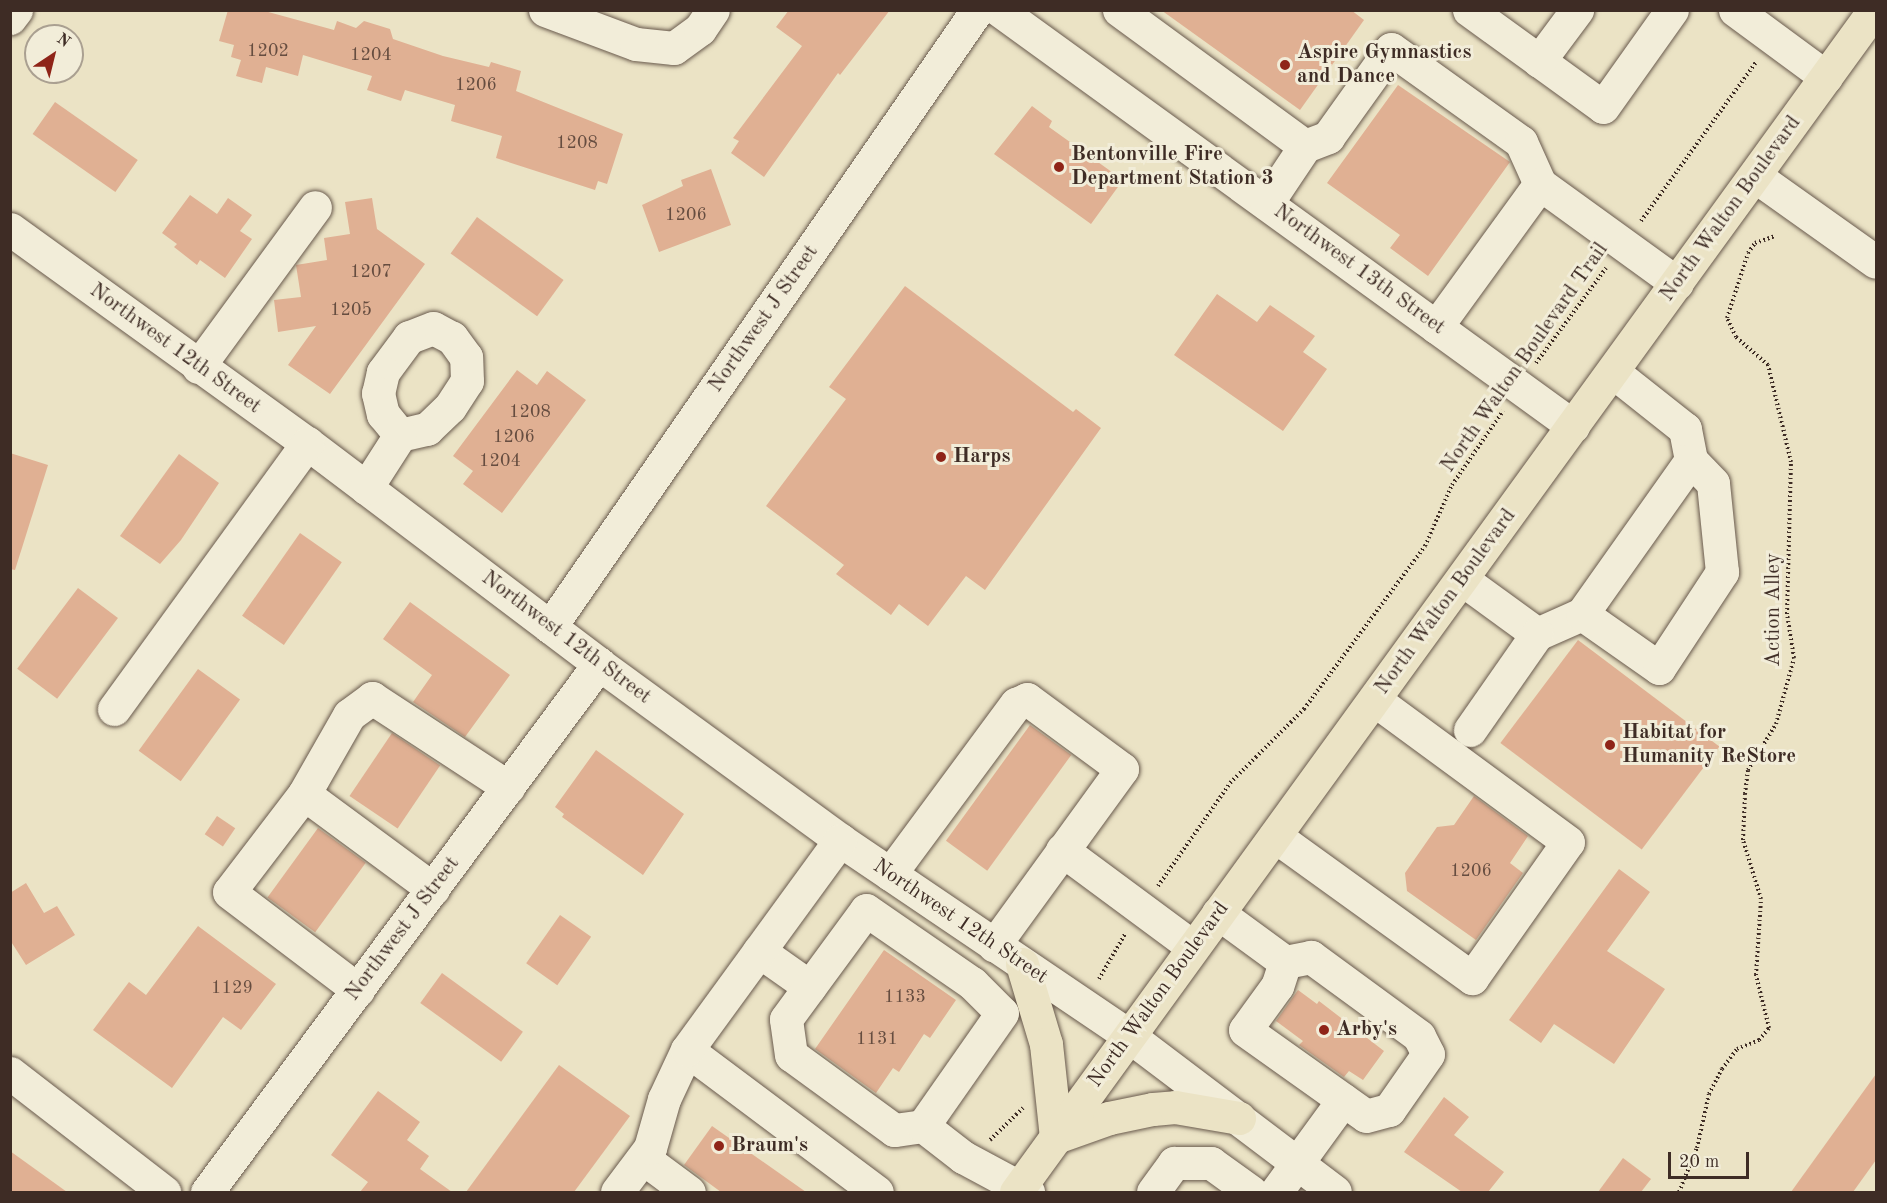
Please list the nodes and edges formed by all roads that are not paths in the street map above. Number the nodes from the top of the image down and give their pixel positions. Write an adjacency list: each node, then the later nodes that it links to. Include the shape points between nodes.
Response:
1 (16, 10): 12 (street)
2 (545, 10): 3 (street, via 636,44 674,48 700,29)
3 (713, 10)
4 (977, 10): 33 (street, Northwest J Street)
5 (999, 10): 18 (street, Northwest 13th Street)
6 (1119, 10): 15 (street)
7 (1469, 10): 13 (street)
8 (1577, 10): 13 (street)
9 (1672, 10): 13 (street, via 1603,107)
10 (1735, 10): 14 (street)
11 (1874, 10): 14 (main road, North Walton Boulevard)
12 (10, 18)
13 (1539, 61)
14 (1826, 77): 16 (main road, North Walton Boulevard)
15 (1305, 146): 17 (street, via 1328,136 1391,49 1521,142); 18 (street)
16 (1755, 176): 21 (street); 22 (main road, North Walton Boulevard)
17 (1540, 184): 22 (street); 23 (street)
18 (1267, 203): 23 (street, Northwest 13th Street)
19 (315, 207): 24 (street)
20 (10, 229): 24 (street, Northwest 12th Street)
21 (1876, 262)
22 (1677, 283): 25 (main road, North Walton Boulevard)
23 (1436, 327): 26 (street, Northwest 13th Street)
24 (198, 367): 28 (street, Northwest 12th Street)
25 (1613, 372): 26 (main road, North Walton Boulevard); 29 (street, via 1685,429)
26 (1573, 426): 31 (main road, North Walton Boulevard)
27 (400, 435): 30 (street)
28 (307, 443): 30 (street, Northwest 12th Street); 37 (street)
29 (1691, 460): 32 (street); 32 (street, via 1713,483 1722,572 1659,668)
30 (366, 488): 33 (street, Northwest 12th Street)
31 (1463, 580): 34 (street); 36 (main road, North Walton Boulevard)
32 (1582, 614): 34 (street)
33 (550, 627): 35 (street, Northwest 12th Street)
34 (1537, 634): 38 (street)
35 (599, 664): 39 (street, Northwest J Street); 42 (street, Northwest 12th Street)
36 (1376, 700): 41 (main road, North Walton Boulevard); 41 (street, via 1568,842 1472,978)
37 (114, 709)
38 (1470, 730)
39 (508, 787): 40 (street, via 372,698 349,715); 45 (street, Northwest J Street)
40 (304, 794): 45 (street); 53 (street, via 229,892)
41 (1275, 836): 46 (main road, North Walton Boulevard)
42 (840, 840): 44 (street, Northwest 12th Street); 49 (street)
43 (1062, 850): 44 (street, via 1122,769 1027,699 1016,704); 47 (street); 48 (street)
44 (890, 874): 47 (street, Northwest 12th Street)
45 (433, 889): 53 (street, Northwest J Street)
46 (1218, 913): 48 (main road, North Walton Boulevard); 50 (street)
47 (994, 945): 51 (street, Northwest 12th Street)
48 (1194, 947): 54 (main road, North Walton Boulevard)
49 (759, 951): 52 (street); 55 (street)
50 (1285, 962): 57 (street, via 1277,986 1245,1030); 57 (street, via 1311,957 1419,1036 1428,1054 1389,1110 1366,1116)
51 (1022, 964): 54 (street, Northwest 12th Street); 60 (main road, via 1046,1044)
52 (810, 987): 59 (street, via 786,1019 790,1054 894,1130); 59 (street, via 866,910 972,983 1002,1013)
53 (358, 990): 65 (street, Northwest J Street)
54 (1129, 1036): 58 (street, Northwest 12th Street); 60 (main road, North Walton Boulevard)
55 (687, 1050): 61 (street, via 664,1099 651,1148); 68 (street)
56 (10, 1073): 64 (street)
57 (1343, 1100): 62 (street)
58 (1239, 1118): 60 (main road, via 1175,1107 1153,1109 1109,1118); 62 (street, Northwest 12th Street)
59 (923, 1126): 63 (street)
60 (1056, 1137): 63 (main road, North Walton Boulevard)
61 (643, 1158): 66 (street); 67 (street)
62 (1296, 1164): 71 (street); 72 (street, Northwest 12th Street)
63 (1021, 1191)
64 (164, 1192)
65 (207, 1192)
66 (617, 1192)
67 (689, 1192)
68 (877, 1192)
69 (1153, 1192): 70 (street, via 1174,1163 1211,1163)
70 (1251, 1192)
71 (1276, 1192)
72 (1335, 1192)

